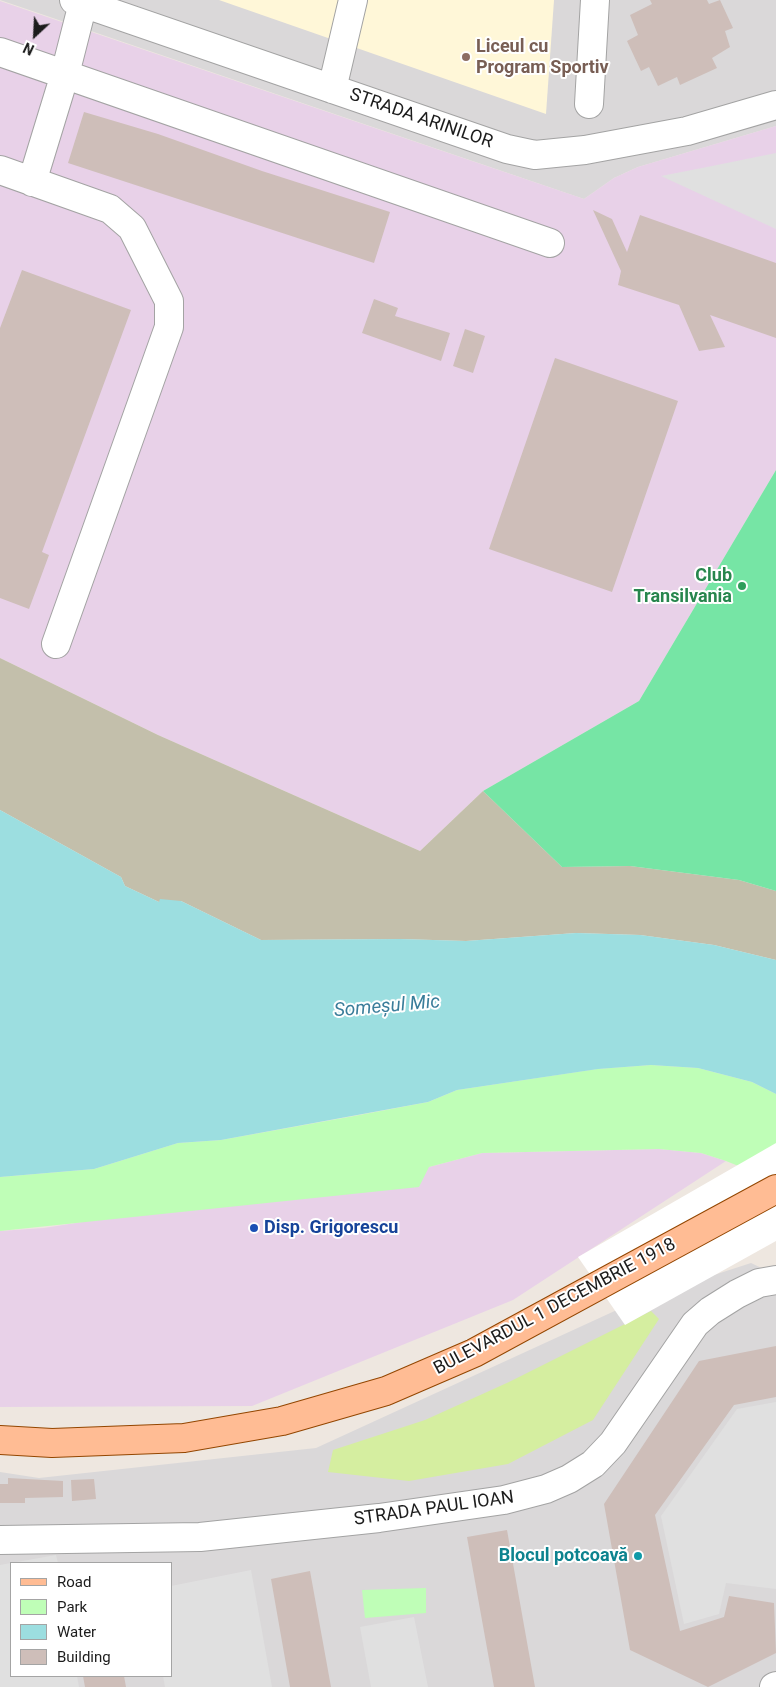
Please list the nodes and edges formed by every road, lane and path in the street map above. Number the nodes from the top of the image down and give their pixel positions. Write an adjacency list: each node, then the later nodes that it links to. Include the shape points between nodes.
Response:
1 (352, 0): 6 (street)
2 (595, 0): 7 (street)
3 (78, 2): 5 (street); 6 (street, STRADA ARINILOR)
4 (0, 52): 5 (street)
5 (65, 74): 10 (street); 11 (street)
6 (332, 89): 8 (street, STRADA ARINILOR, via 508,149 535,155 585,150 686,131)
7 (589, 104)
8 (776, 105)
9 (0, 170): 10 (street)
10 (32, 182): 12 (street, via 110,210 132,228 169,301 169,326)
11 (550, 243)
12 (56, 644)
13 (776, 1189): 15 (main road, BULEVARDUL 1 DECEMBRIE 1918, via 474,1353 386,1391 326,1410 243,1429 184,1438 52,1443)
14 (776, 1280): 16 (street, STRADA PAUL IOAN, via 759,1282 710,1311 695,1324 613,1443 593,1464 546,1489 504,1500 379,1518 200,1537)
15 (0, 1440)
16 (0, 1540)

